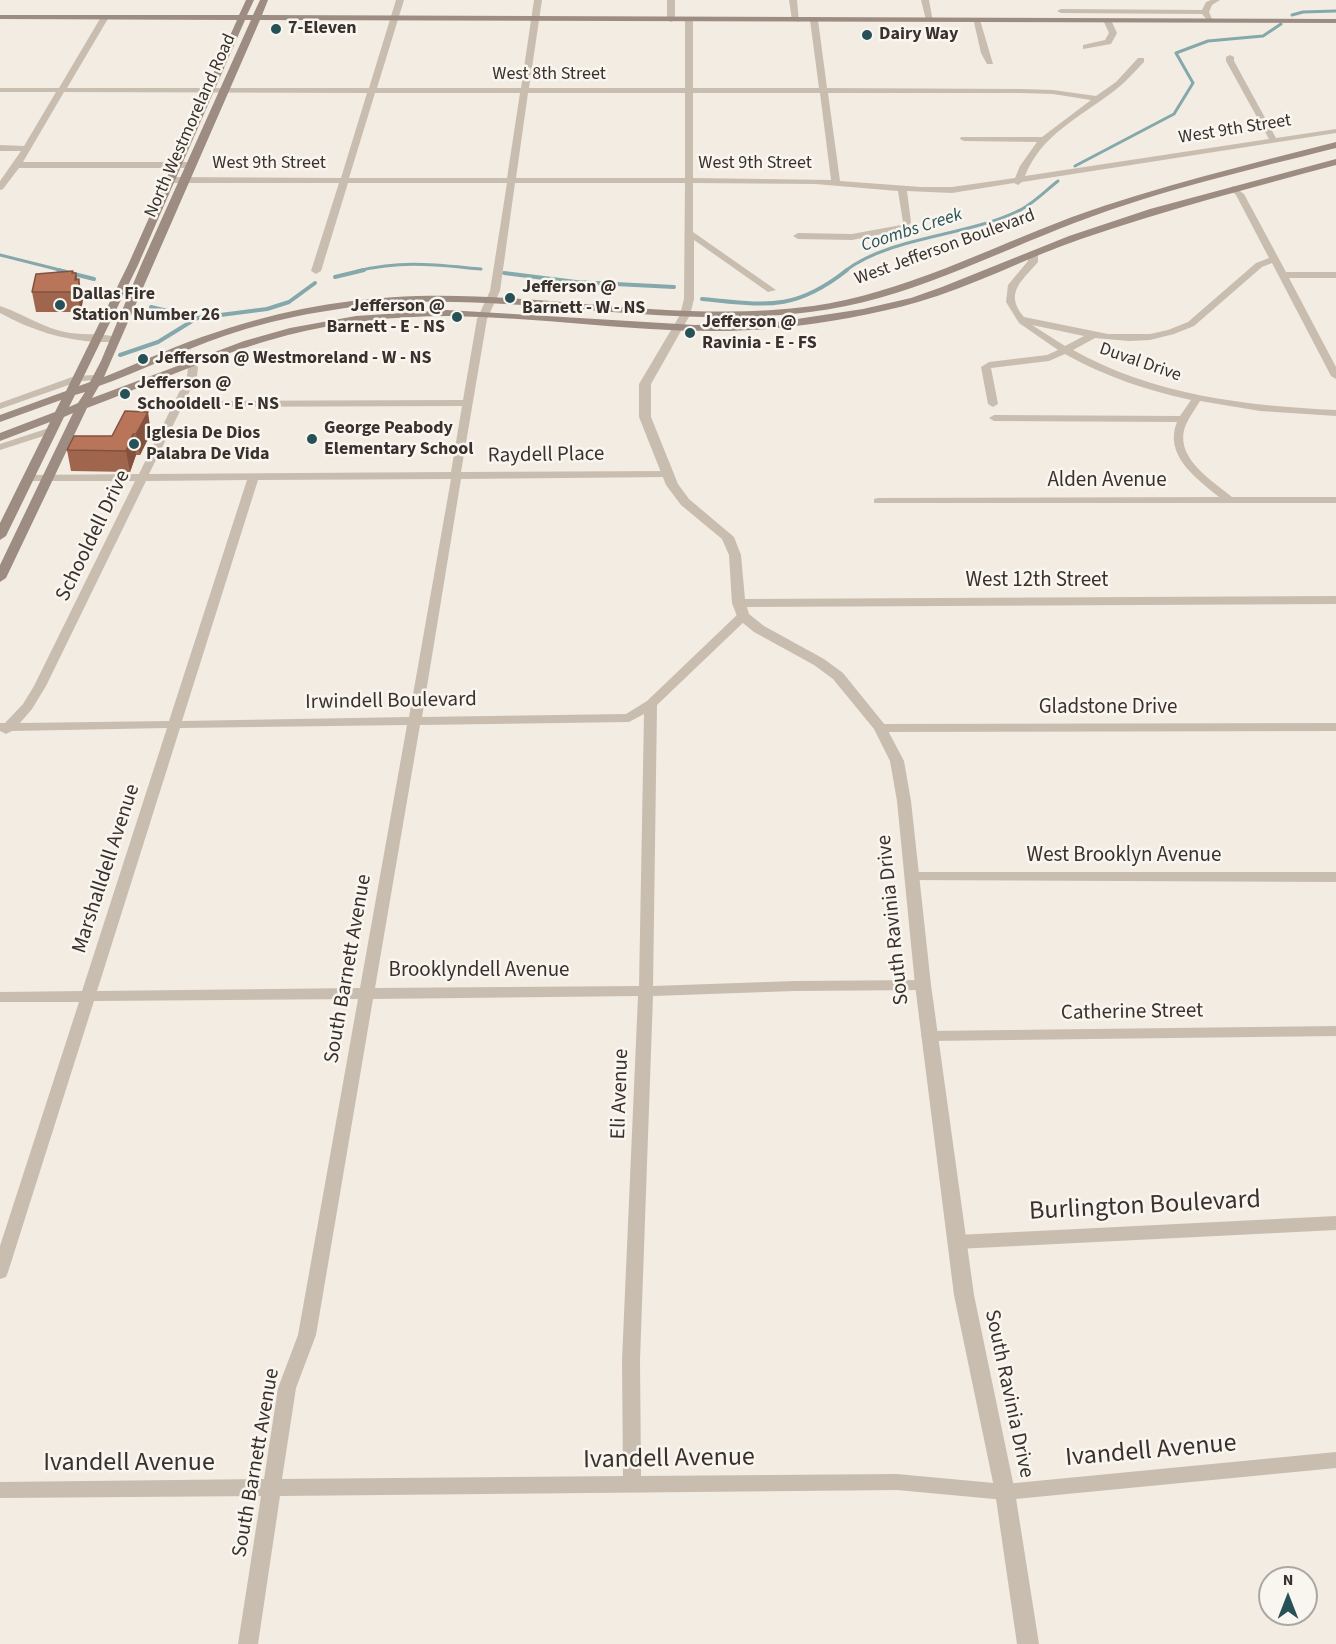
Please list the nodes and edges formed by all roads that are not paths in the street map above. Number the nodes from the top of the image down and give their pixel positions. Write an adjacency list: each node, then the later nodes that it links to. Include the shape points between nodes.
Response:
1 (250, 0): 14 (main road, North Westmoreland Road)
2 (264, 0): 15 (main road, North Westmoreland Road)
3 (400, 0): 16 (street)
4 (538, 0): 17 (street, South Barnett Avenue)
5 (671, 0): 18 (street)
6 (793, 0): 20 (street)
7 (925, 0): 22 (street)
8 (1057, 0): 11 (street)
9 (1216, 0): 10 (street)
10 (1205, 12): 11 (street); 25 (street)
11 (1063, 16): 23 (main road); 24 (main road)
12 (0, 19): 13 (main road)
13 (104, 19): 14 (main road); 32 (street)
14 (243, 19): 15 (main road); 33 (main road, North Westmoreland Road)
15 (257, 19): 16 (main road); 34 (main road, North Westmoreland Road)
16 (394, 19): 17 (main road); 35 (street)
17 (536, 20): 18 (main road); 36 (street, South Barnett Avenue)
18 (671, 20): 19 (main road)
19 (688, 20): 20 (main road); 37 (street)
20 (796, 20): 21 (main road)
21 (814, 20): 22 (main road); 38 (street)
22 (930, 20): 23 (main road)
23 (976, 20): 30 (street)
24 (1107, 20): 25 (main road); 27 (street, via 1113,33 1108,42)
25 (1209, 21): 26 (main road)
26 (1336, 21)
27 (1086, 46)
28 (1230, 57): 43 (street)
29 (1141, 60): 39 (street)
30 (990, 62)
31 (0, 90): 32 (street, West 8th Street)
32 (60, 90): 33 (street, West 8th Street); 46 (street)
33 (211, 90): 34 (street, West 8th Street); 49 (main road, North Westmoreland Road)
34 (226, 90): 35 (street, West 8th Street); 50 (main road, North Westmoreland Road)
35 (373, 90): 36 (street, West 8th Street); 53 (street)
36 (526, 90): 37 (street, West 8th Street); 54 (street, South Barnett Avenue)
37 (688, 90): 38 (street, West 8th Street); 55 (street)
38 (823, 90): 39 (street, West 8th Street, via 1037,91); 56 (street)
39 (1097, 99): 42 (street)
40 (1336, 131): 43 (street, West 9th Street)
41 (964, 139): 42 (street)
42 (1044, 140): 57 (street)
43 (1274, 141): 57 (street, West 9th Street)
44 (1336, 145): 63 (main road, West Jefferson Boulevard, via 1161,192)
45 (0, 148): 46 (street)
46 (25, 148): 48 (street)
47 (1336, 162): 60 (main road, West Jefferson Boulevard)
48 (17, 165): 49 (street, West 9th Street); 58 (street)
49 (177, 165): 50 (street, West 9th Street); 51 (main road, North Westmoreland Road)
50 (191, 165): 52 (main road, North Westmoreland Road)
51 (170, 180): 52 (street, West 9th Street); 77 (main road, North Westmoreland Road, via 133,265)
52 (184, 180): 53 (street, West 9th Street); 78 (main road, North Westmoreland Road)
53 (344, 180): 54 (street, West 9th Street); 66 (street)
54 (510, 180): 55 (street, West 9th Street); 70 (street, South Barnett Avenue)
55 (688, 181): 56 (street, West 9th Street); 61 (street)
56 (836, 182): 59 (street, West 9th Street)
57 (1018, 182): 59 (street, West 9th Street, via 952,190)
58 (0, 187)
59 (902, 189): 62 (street, via 907,222 904,226 852,237)
60 (1233, 189): 64 (main road, West Jefferson Boulevard, via 1137,216); 65 (street, via 1240,194)
61 (688, 232): 69 (street); 73 (street, via 689,299)
62 (798, 236)
63 (1011, 244): 64 (main road); 73 (main road, West Jefferson Boulevard, via 898,289 852,302 755,315)
64 (1033, 254): 74 (street, via 1034,262 1017,278 1009,296); 75 (main road, West Jefferson Boulevard, via 935,293 863,312 806,322)
65 (1275, 259): 67 (street); 76 (street, via 1259,265 1191,324 1178,330 1124,339)
66 (316, 271)
67 (1285, 275): 68 (street); 84 (street)
68 (1336, 275)
69 (771, 290)
70 (491, 301): 72 (street, South Barnett Avenue); 73 (main road, West Jefferson Boulevard); 80 (main road, West Jefferson Boulevard, via 418,299 319,309 247,326)
71 (0, 309): 77 (street, via 47,333)
72 (484, 315): 75 (main road, West Jefferson Boulevard); 83 (main road, West Jefferson Boulevard, via 414,314 326,324 274,335); 89 (street, South Barnett Avenue)
73 (685, 315): 75 (street)
74 (1020, 319): 76 (street); 79 (street, Duval Drive)
75 (676, 328): 104 (street, via 645,384 645,417)
76 (1092, 336): 79 (street)
77 (94, 339): 78 (street); 85 (main road, North Westmoreland Road)
78 (116, 339): 81 (main road, North Westmoreland Road)
79 (1065, 350): 88 (street, Duval Drive, via 1117,376); 91 (street, via 1042,359 986,367)
80 (173, 352): 82 (main road, West Jefferson Boulevard); 83 (street)
81 (107, 361): 82 (main road, via 121,367); 86 (main road, North Westmoreland Road)
82 (142, 365): 86 (main road, West Jefferson Boulevard)
83 (190, 365): 90 (street, Schooldell Drive, via 195,370); 93 (main road, West Jefferson Boulevard)
84 (1336, 376)
85 (79, 378): 86 (street); 87 (main road, North Westmoreland Road); 92 (street)
86 (95, 381): 87 (main road, West Jefferson Boulevard); 93 (main road, North Westmoreland Road)
87 (72, 392): 94 (main road, North Westmoreland Road); 97 (main road, West Jefferson Boulevard)
88 (1197, 399): 95 (street, Duval Drive, via 1270,410); 98 (street)
89 (467, 403): 90 (street); 105 (street, South Barnett Avenue)
90 (179, 404): 108 (street, Schooldell Drive)
91 (993, 404)
92 (0, 406)
93 (82, 406): 94 (main road, West Jefferson Boulevard); 107 (main road, North Westmoreland Road)
94 (61, 413): 99 (main road, North Westmoreland Road); 100 (main road, West Jefferson Boulevard)
95 (1336, 413)
96 (994, 418): 98 (street)
97 (0, 419)
98 (1184, 419): 110 (street, via 1178,436 1183,454)
99 (52, 430): 101 (street); 102 (main road, North Westmoreland Road)
100 (0, 437)
101 (15, 442): 102 (street); 103 (street)
102 (46, 442): 106 (main road, North Westmoreland Road)
103 (0, 447)
104 (669, 474): 105 (street, Raydell Place); 116 (street, via 685,502 728,537 735,555)
105 (456, 476): 109 (street, Raydell Place); 118 (street, South Barnett Avenue)
106 (28, 478): 107 (street, Raydell Place); 113 (main road, North Westmoreland Road)
107 (48, 478): 108 (street, Raydell Place); 114 (main road, North Westmoreland Road)
108 (144, 478): 109 (street, Raydell Place); 122 (street, Schooldell Drive, via 40,686 28,706)
109 (253, 478): 119 (street, Marshalldell Avenue)
110 (1229, 500): 111 (street, Alden Avenue); 112 (street, Alden Avenue)
111 (1336, 500)
112 (878, 501)
113 (0, 536)
114 (0, 578)
115 (1336, 600): 116 (street, West 12th Street)
116 (741, 610): 117 (street, Irwindell Boulevard); 121 (street, South Ravinia Drive, via 759,629 838,676)
117 (651, 704): 118 (street, Irwindell Boulevard, via 636,716 619,719); 126 (street, Eli Avenue)
118 (414, 721): 119 (street, Irwindell Boulevard); 127 (street, South Barnett Avenue)
119 (175, 724): 122 (street, Irwindell Boulevard); 128 (street, Marshalldell Avenue)
120 (1336, 727): 121 (street, Gladstone Drive)
121 (880, 728): 123 (street, South Ravinia Drive, via 897,761)
122 (3, 729)
123 (912, 877): 124 (street, West Brooklyn Avenue); 125 (street, South Ravinia Drive)
124 (1336, 877)
125 (923, 985): 126 (street, Brooklyndell Avenue); 131 (street, South Ravinia Drive)
126 (646, 991): 127 (street, Brooklyndell Avenue); 136 (street, Eli Avenue, via 631,1360)
127 (366, 992): 128 (street, Brooklyndell Avenue); 137 (street, South Barnett Avenue, via 307,1335 287,1388)
128 (89, 996): 129 (street, Brooklyndell Avenue); 134 (street, Marshalldell Avenue)
129 (0, 997)
130 (1336, 1031): 131 (street, Catherine Street)
131 (929, 1036): 133 (street, South Ravinia Drive)
132 (1336, 1223): 133 (street, Burlington Boulevard)
133 (957, 1242): 139 (street, South Ravinia Drive)
134 (0, 1272)
135 (1336, 1460): 139 (street, Ivandell Avenue)
136 (632, 1486): 137 (street, Ivandell Avenue); 139 (street, Ivandell Avenue, via 897,1482)
137 (271, 1488): 138 (street, Ivandell Avenue); 140 (street, South Barnett Avenue)
138 (0, 1490)
139 (1005, 1492): 141 (street, South Ravinia Drive)
140 (248, 1644)
141 (1028, 1644)

